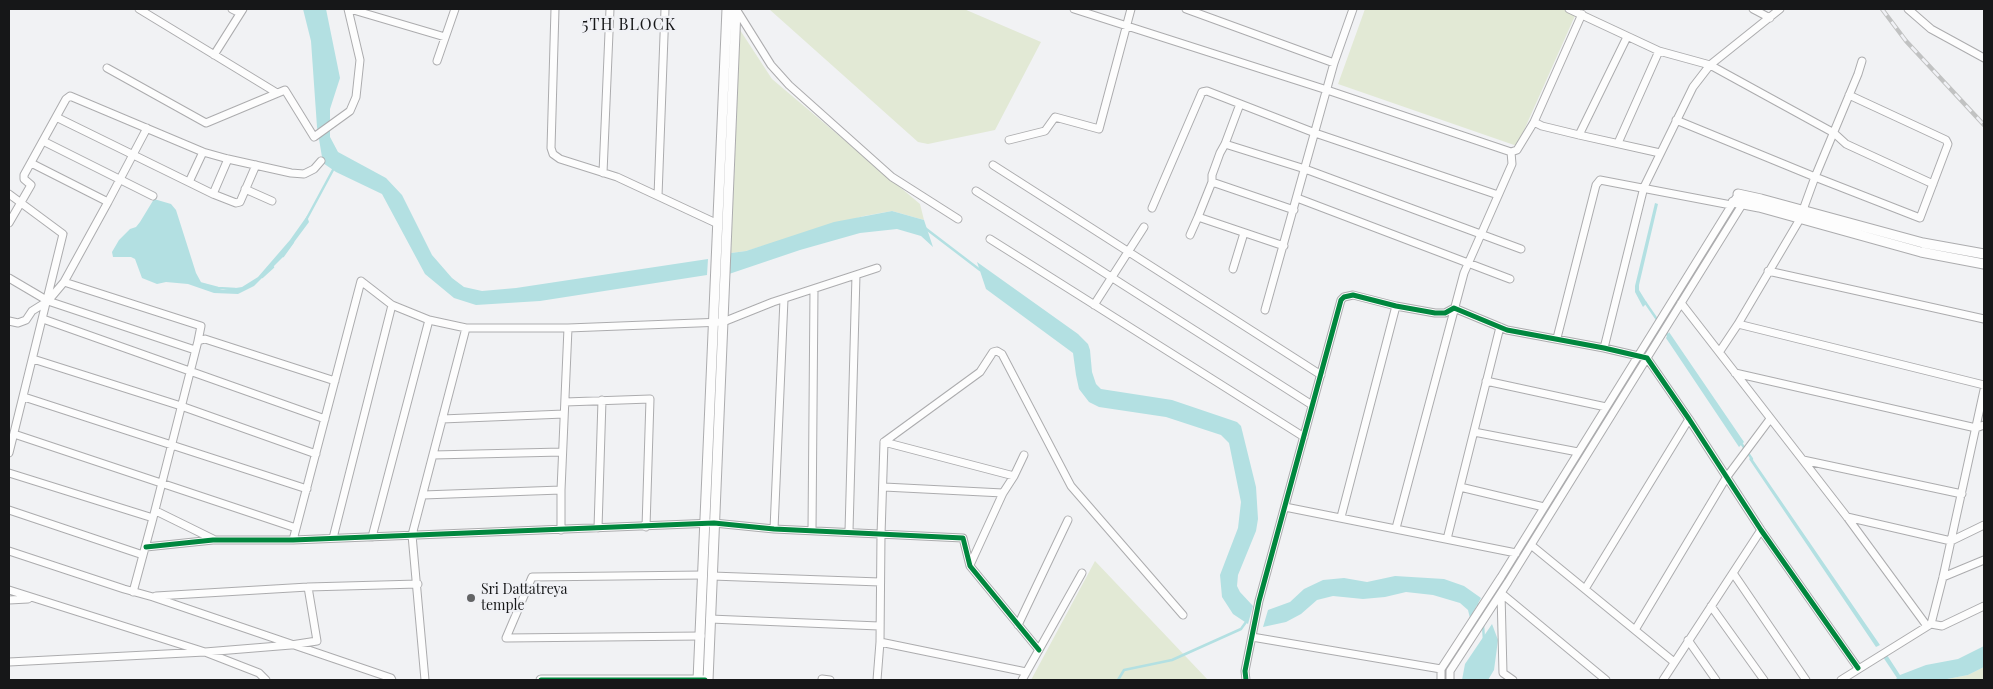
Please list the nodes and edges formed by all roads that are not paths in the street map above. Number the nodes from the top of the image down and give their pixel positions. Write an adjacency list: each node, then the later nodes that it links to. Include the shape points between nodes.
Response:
1 (139, 9): 25 (street)
2 (232, 9): 18 (street)
3 (349, 9): 22 (street); 33 (street, via 360,60 356,97 350,111 314,137 285,90)
4 (455, 9): 22 (street)
5 (556, 9): 57 (street, via 551,148 560,159)
6 (610, 9): 57 (street)
7 (665, 9): 69 (street)
8 (727, 9): 82 (street)
9 (735, 9): 80 (street, via 771,65 788,85 892,177); 115 (street)
10 (1074, 9): 21 (street)
11 (1131, 9): 21 (street)
12 (1186, 9): 29 (street)
13 (1353, 9): 29 (street)
14 (1569, 9): 19 (street)
15 (1753, 9): 20 (street)
16 (1780, 9): 20 (street)
17 (1908, 9): 26 (street, via 1931,29)
18 (241, 11): 25 (street)
19 (1582, 14): 23 (street); 38 (street)
20 (1770, 18): 30 (street)
21 (1127, 27): 32 (street); 43 (street, via 1099,129 1055,117 1044,131)
22 (445, 37): 27 (street)
23 (1627, 37): 24 (street); 42 (street)
24 (1659, 52): 30 (street); 45 (street)
25 (214, 55): 33 (street)
26 (1984, 58)
27 (437, 61)
28 (1862, 61): 34 (street)
29 (1334, 63): 32 (street)
30 (1710, 65): 37 (street, via 1693,87); 41 (street)
31 (107, 68): 33 (street, via 206,124)
32 (1327, 90): 40 (street); 48 (street)
33 (277, 93)
34 (1849, 95): 41 (street); 62 (street, via 1946,140 1948,144)
35 (1240, 104): 40 (street); 46 (street); 76 (street, via 1212,92 1202,92)
36 (56, 117): 39 (street, via 70,96); 44 (street); 50 (street)
37 (1676, 120): 49 (street); 58 (street)
38 (1534, 122): 42 (street); 48 (street, via 1518,150)
39 (147, 128): 47 (street); 50 (street)
40 (1315, 133): 56 (street); 70 (street)
41 (1834, 133): 58 (street); 62 (street, via 1846,144)
42 (1579, 135): 45 (street)
43 (1009, 140)
44 (44, 141): 53 (street); 59 (street)
45 (1618, 143): 49 (street)
46 (1226, 144): 56 (street); 61 (street)
47 (202, 152): 51 (street); 60 (street)
48 (1511, 152): 70 (street, via 1512,164)
49 (1660, 153): 63 (street)
50 (134, 156): 59 (street); 60 (street)
51 (228, 159): 54 (street); 67 (street)
52 (321, 161): 54 (street, via 304,174)
53 (31, 163): 74 (street, via 24,179 31,185); 75 (street)
54 (256, 165): 64 (street)
55 (993, 165): 90 (street)
56 (1305, 169): 71 (street); 85 (street)
57 (603, 173): 69 (street)
58 (1815, 178): 62 (street, via 1920,218); 78 (street)
59 (120, 181): 68 (street); 75 (street)
60 (188, 182): 67 (street)
61 (1212, 182): 77 (street); 79 (street)
62 (1933, 184)
63 (1644, 188): 73 (street); 120 (street, via 1600,180 1596,185); 122 (street)
64 (245, 189): 67 (street, via 240,202 236,203); 72 (street)
65 (976, 191): 99 (street)
66 (9, 194): 74 (street)
67 (213, 194)
68 (153, 196)
69 (658, 196): 82 (street)
70 (1498, 196): 85 (street)
71 (1297, 198): 77 (street); 92 (street)
72 (272, 200)
73 (1738, 200): 78 (street); 105 (street); 125 (street)
74 (21, 202): 81 (street); 104 (street, via 63,234)
75 (108, 202): 101 (street)
76 (1152, 208)
77 (1294, 210): 88 (street)
78 (1802, 215): 91 (street); 93 (street, via 1921,252); 96 (street)
79 (1198, 217): 84 (street); 86 (street)
80 (958, 219)
81 (9, 223)
82 (718, 224): 115 (street)
83 (1144, 227): 90 (street)
84 (1244, 233): 88 (street); 95 (street)
85 (1481, 234): 89 (street); 92 (street)
86 (1190, 235)
87 (990, 239): 107 (street)
88 (1284, 246): 110 (street)
89 (1521, 249)
90 (1128, 252): 99 (street); 130 (street)
91 (1984, 254)
92 (1468, 263): 100 (street); 109 (street)
93 (1984, 264)
94 (877, 268): 97 (street)
95 (1233, 269)
96 (1768, 271): 112 (street); 116 (street)
97 (856, 275): 102 (street); 189 (street)
98 (9, 278): 104 (street)
99 (1111, 278): 107 (street); 138 (street)
100 (1510, 279)
101 (64, 282): 104 (street); 121 (street, via 201,326)
102 (814, 289): 103 (street); 187 (street)
103 (784, 299): 115 (street); 185 (street)
104 (48, 301): 111 (street); 114 (street, via 32,311 26,320 18,323); 123 (street)
105 (1681, 303): 124 (street); 126 (street)
106 (392, 305): 113 (street); 131 (street, via 361,281); 193 (street)
107 (1094, 305): 150 (street)
108 (1396, 306): 109 (street, via 1435,313 1445,313); 130 (street, via 1353,295 1344,297); 175 (street)
109 (1454, 308): 117 (street); 184 (street)
110 (1265, 310)
111 (43, 319): 127 (street); 128 (street)
112 (1984, 319)
113 (429, 320): 118 (street); 192 (street)
114 (9, 321)
115 (718, 322): 119 (street); 179 (street)
116 (1738, 324): 124 (street); 133 (street)
117 (1500, 327): 120 (street); 132 (street)
118 (466, 328): 119 (street); 143 (street)
119 (568, 328): 137 (street)
120 (1557, 338): 122 (street)
121 (198, 341): 123 (street); 131 (street, via 205,339)
122 (1604, 348): 125 (street)
123 (195, 350): 128 (street)
124 (1720, 351): 129 (street)
125 (1638, 356): 126 (street); 140 (street)
126 (1647, 358): 144 (street); 198 (street)
127 (33, 359): 135 (street); 139 (street)
128 (190, 372): 139 (street); 142 (street)
129 (1735, 373): 145 (street); 147 (street)
130 (1321, 375): 138 (street)
131 (335, 381): 142 (street)
132 (1486, 381): 140 (street); 148 (street)
133 (1984, 385)
134 (1984, 390): 147 (street)
135 (24, 397): 149 (street); 152 (street)
136 (602, 400): 137 (street); 181 (street, via 650,399); 183 (street)
137 (565, 402): 141 (street)
138 (1312, 405): 150 (street)
139 (181, 406): 152 (street); 156 (street)
140 (1606, 407): 154 (street)
141 (564, 414): 143 (street); 153 (street)
142 (325, 418): 156 (street)
143 (442, 419): 158 (street)
144 (1689, 419): 162 (street); 213 (street)
145 (1770, 419): 159 (street); 162 (street)
146 (1984, 425): 147 (street)
147 (1976, 428): 169 (street)
148 (1474, 432): 154 (street); 165 (street)
149 (14, 434): 155 (street); 163 (street)
150 (1304, 437): 171 (street)
151 (884, 442): 161 (street); 164 (street); 222 (street, via 980,372 997,351 1002,354 1071,486)
152 (172, 445): 163 (street); 166 (street)
153 (562, 452): 158 (street); 167 (street)
154 (1578, 452): 172 (street)
155 (9, 454)
156 (316, 454): 166 (street)
157 (1024, 454): 161 (street)
158 (433, 455): 170 (street)
159 (1803, 460): 169 (street); 176 (street)
160 (9, 473): 177 (street)
161 (1014, 476): 168 (street)
162 (1726, 478): 188 (street); 227 (street)
163 (162, 484): 174 (street); 182 (street)
164 (884, 487): 168 (street); 191 (street)
165 (1460, 487): 172 (street); 194 (street)
166 (306, 489): 182 (street)
167 (561, 490): 170 (street); 186 (street)
168 (1003, 492): 204 (street)
169 (1962, 494): 197 (street)
170 (423, 495): 190 (street)
171 (1285, 507): 175 (street); 229 (street)
172 (1544, 507): 201 (street)
173 (9, 510): 202 (street)
174 (156, 511): 177 (street); 195 (street)
175 (1341, 517): 184 (street)
176 (1847, 517): 197 (street); 225 (street)
177 (153, 518): 199 (street)
178 (1068, 520): 224 (street)
179 (710, 523): 181 (street); 185 (street); 207 (street)
180 (1984, 525): 197 (street)
181 (646, 527): 183 (street)
182 (296, 528): 196 (street)
183 (598, 528): 186 (street)
184 (1396, 528): 194 (street)
185 (774, 529): 187 (street)
186 (561, 530): 190 (street)
187 (812, 530): 189 (street)
188 (1761, 530): 206 (street); 238 (street)
189 (849, 531): 191 (street)
190 (412, 535): 192 (street); 211 (street)
191 (880, 535): 204 (street, via 963,538); 210 (street)
192 (372, 537): 193 (street)
193 (333, 538): 196 (street)
194 (1447, 539): 201 (street)
195 (213, 540): 196 (street); 199 (street)
196 (293, 540)
197 (1951, 542): 209 (street)
198 (1532, 545): 213 (street); 216 (street)
199 (146, 547): 202 (street)
200 (9, 551): 215 (street)
201 (1516, 553): 208 (street)
202 (143, 555): 215 (street)
203 (1984, 560): 209 (street)
204 (970, 566): 224 (street)
205 (1082, 572): 233 (street)
206 (1732, 573): 220 (street); 258 (street)
207 (708, 576): 210 (street); 223 (street); 228 (street); 228 (street, via 532,577 506,638)
208 (1501, 577): 216 (street); 237 (street)
209 (1943, 577): 225 (street)
210 (880, 582): 226 (street)
211 (418, 584): 212 (street); 243 (street)
212 (308, 587): 217 (street); 232 (street, via 317,641)
213 (1585, 589): 227 (street)
214 (9, 590): 218 (street)
215 (133, 592): 217 (street)
216 (1501, 593): 252 (street, via 1450,671); 253 (street, via 1504,673); 254 (street)
217 (153, 596): 232 (street)
218 (33, 598): 219 (street); 234 (street)
219 (9, 600)
220 (1711, 606): 230 (street); 257 (street)
221 (1984, 606): 225 (street, via 1942,626)
222 (1183, 615)
223 (710, 619): 226 (street); 246 (street)
224 (1018, 625): 233 (street)
225 (1929, 625): 238 (street)
226 (879, 626): 231 (street)
227 (1635, 630): 236 (street)
228 (701, 636): 245 (street)
229 (1252, 638): 237 (street); 250 (street)
230 (1688, 640): 236 (street); 256 (street)
231 (880, 642): 239 (street); 248 (street)
232 (292, 645): 234 (street); 242 (street)
233 (1038, 650): 239 (street)
234 (205, 652): 235 (street); 241 (street, via 259,673)
235 (9, 662)
236 (1674, 662): 255 (street)
237 (1441, 668): 251 (street)
238 (1858, 668): 259 (street)
239 (1026, 672): 249 (street)
240 (822, 679): 247 (street)
241 (266, 680)
242 (392, 680)
243 (425, 680)
244 (541, 680): 245 (street)
245 (698, 680): 246 (street)
246 (706, 680)
247 (830, 680)
248 (877, 680)
249 (1022, 680)
250 (1246, 680)
251 (1441, 680)
252 (1450, 680)
253 (1514, 680)
254 (1606, 680)
255 (1663, 680)
256 (1716, 680)
257 (1764, 680)
258 (1806, 680)
259 (1841, 680)

